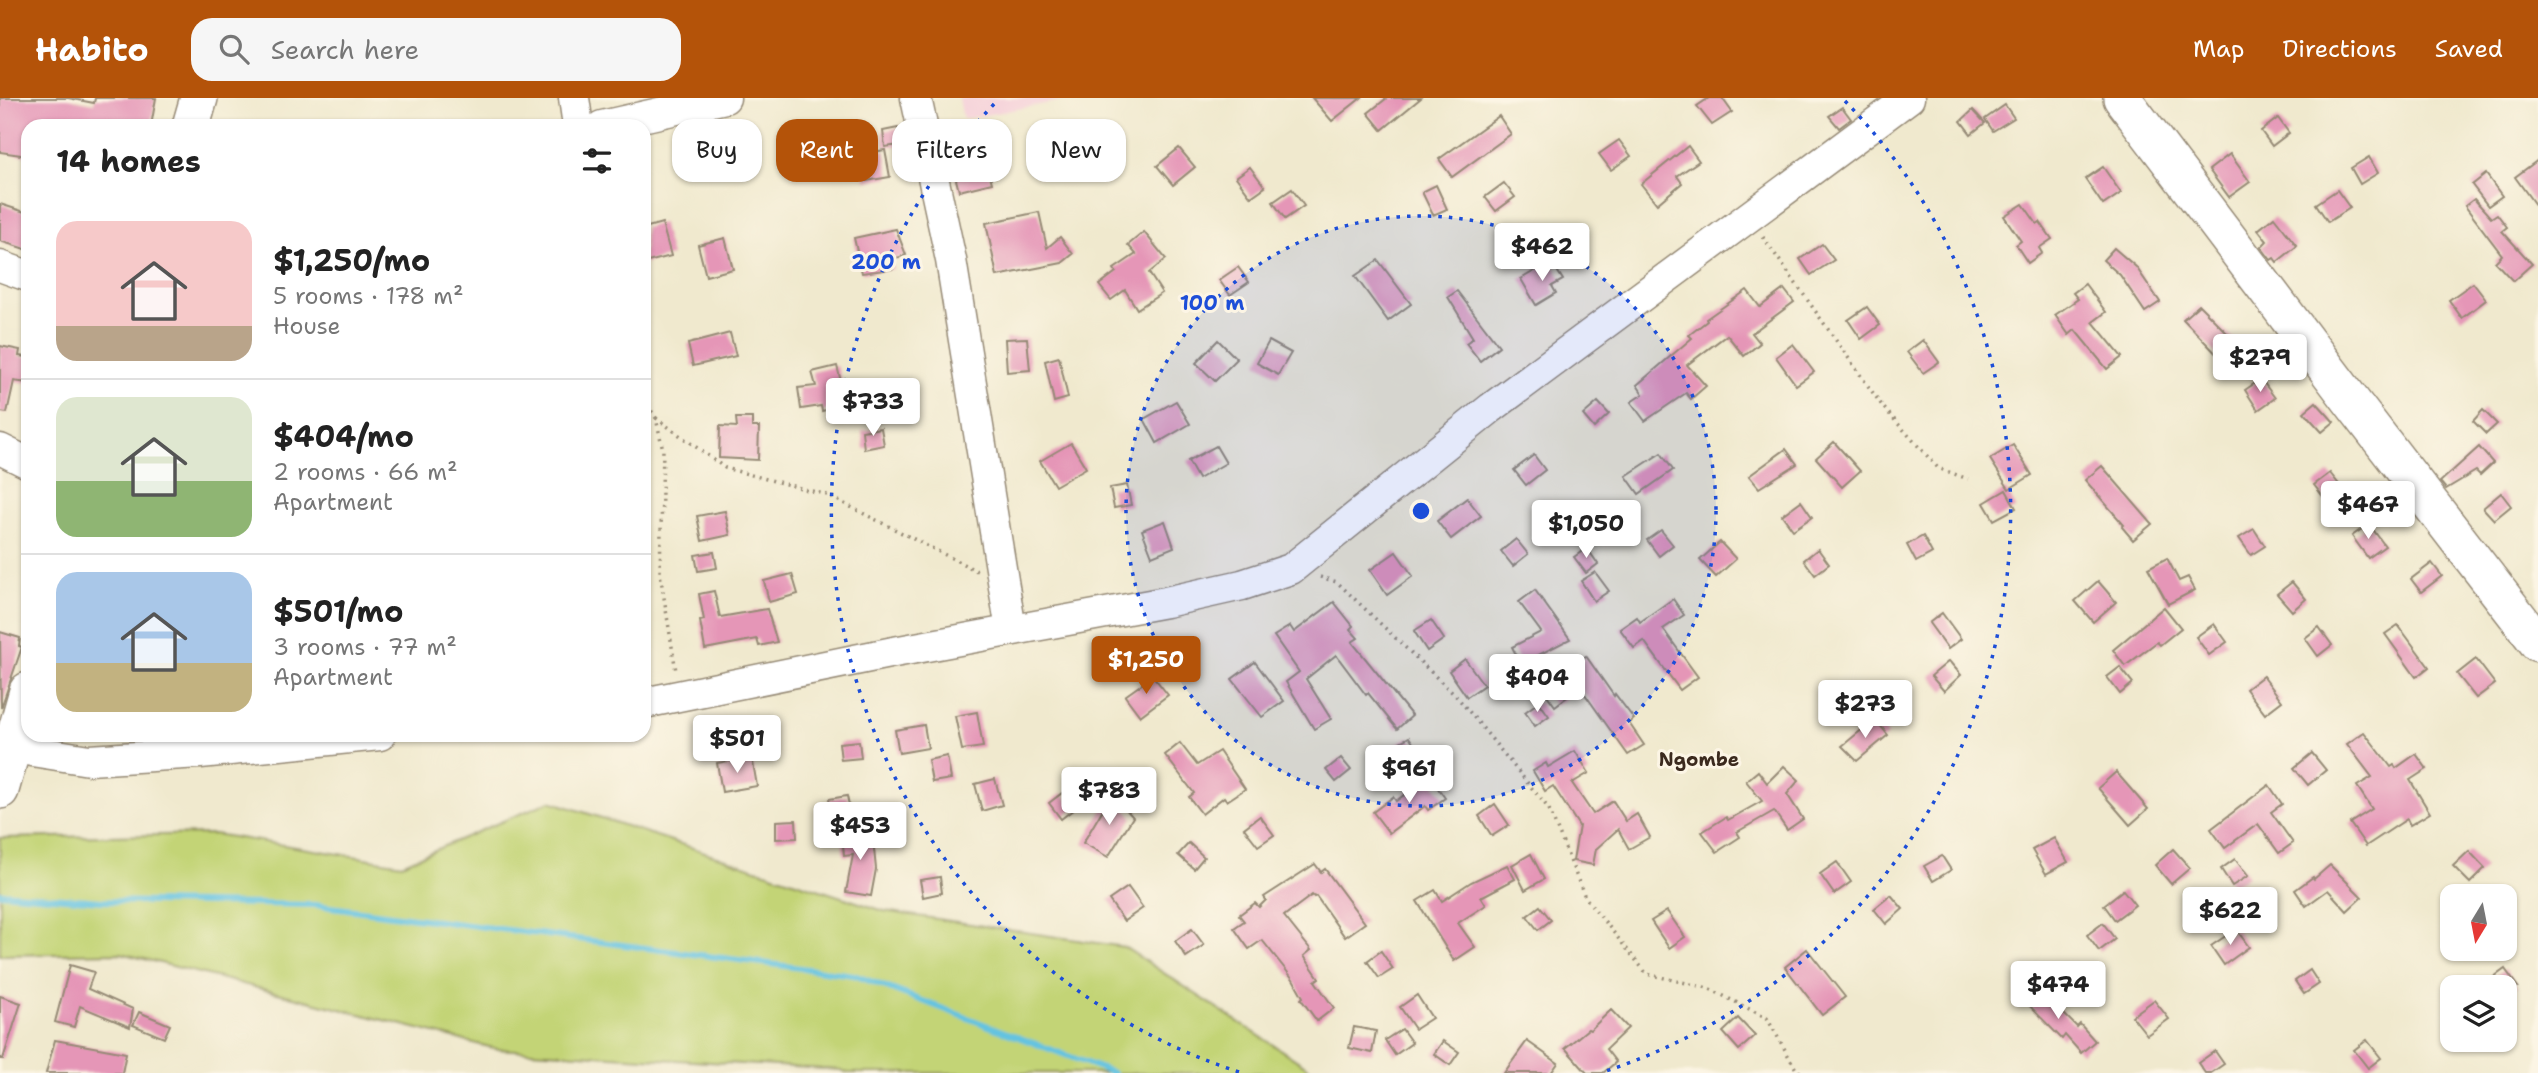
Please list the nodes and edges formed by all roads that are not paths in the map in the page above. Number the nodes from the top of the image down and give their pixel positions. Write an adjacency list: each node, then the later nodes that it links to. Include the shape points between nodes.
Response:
1 (199, 98): 7 (main road)
2 (574, 98): 8 (street)
3 (725, 98): 9 (street)
4 (916, 98): 14 (street, via 951,260)
5 (1909, 98): 14 (street, via 1491,408 1291,569 1166,602)
6 (2122, 98): 15 (main road)
7 (193, 119)
8 (577, 119)
9 (633, 119)
10 (0, 266): 11 (street)
11 (21, 274)
12 (0, 449): 13 (street)
13 (21, 460)
14 (1011, 630): 16 (street)
15 (2538, 643)
16 (651, 702)
17 (21, 708): 19 (main road)
18 (310, 742): 19 (street, via 89,760)
19 (6, 746): 20 (main road)
20 (0, 790)

